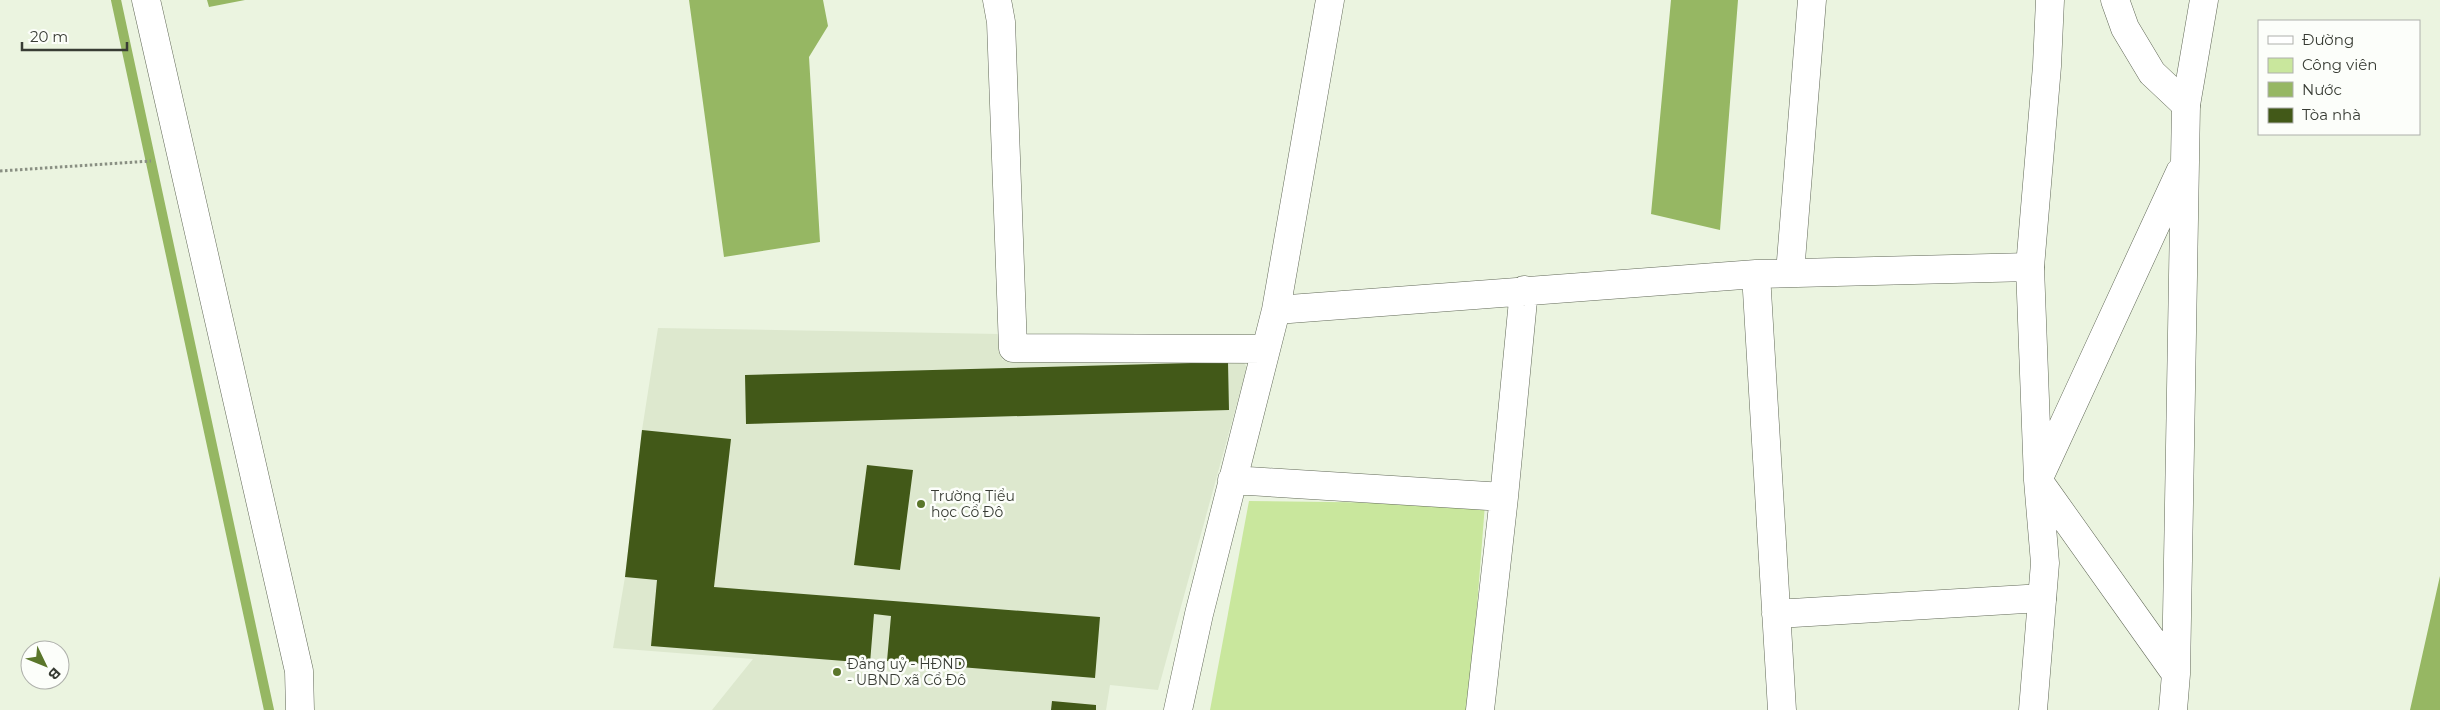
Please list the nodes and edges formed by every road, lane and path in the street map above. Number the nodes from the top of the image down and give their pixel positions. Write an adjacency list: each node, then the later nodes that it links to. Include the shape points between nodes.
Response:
1 (146, 0): 10 (street)
2 (997, 0): 17 (street, via 1001,22 1013,348)
3 (1330, 0): 16 (street)
4 (1812, 0): 13 (street)
5 (2050, 0): 12 (street)
6 (2115, 0): 8 (street, via 2125,28 2152,72)
7 (2204, 0): 8 (street)
8 (2186, 105): 9 (street)
9 (2185, 162): 19 (street); 23 (street)
10 (182, 163): 11 (path, via 152,161); 24 (street, via 299,671)
11 (0, 171)
12 (2030, 267): 13 (street); 19 (street)
13 (1790, 273): 14 (street)
14 (1756, 274): 15 (street); 22 (street)
15 (1524, 290): 16 (street); 20 (street)
16 (1276, 310): 17 (street)
17 (1266, 349): 18 (street)
18 (1232, 480): 20 (street); 25 (street)
19 (2038, 480): 21 (street, via 2045,563); 23 (street)
20 (1504, 497): 26 (street)
21 (2042, 598): 22 (street); 28 (street)
22 (1776, 614): 27 (street)
23 (2176, 674): 29 (street)
24 (300, 710)
25 (1178, 710)
26 (1480, 710)
27 (1782, 710)
28 (2033, 710)
29 (2173, 710)

